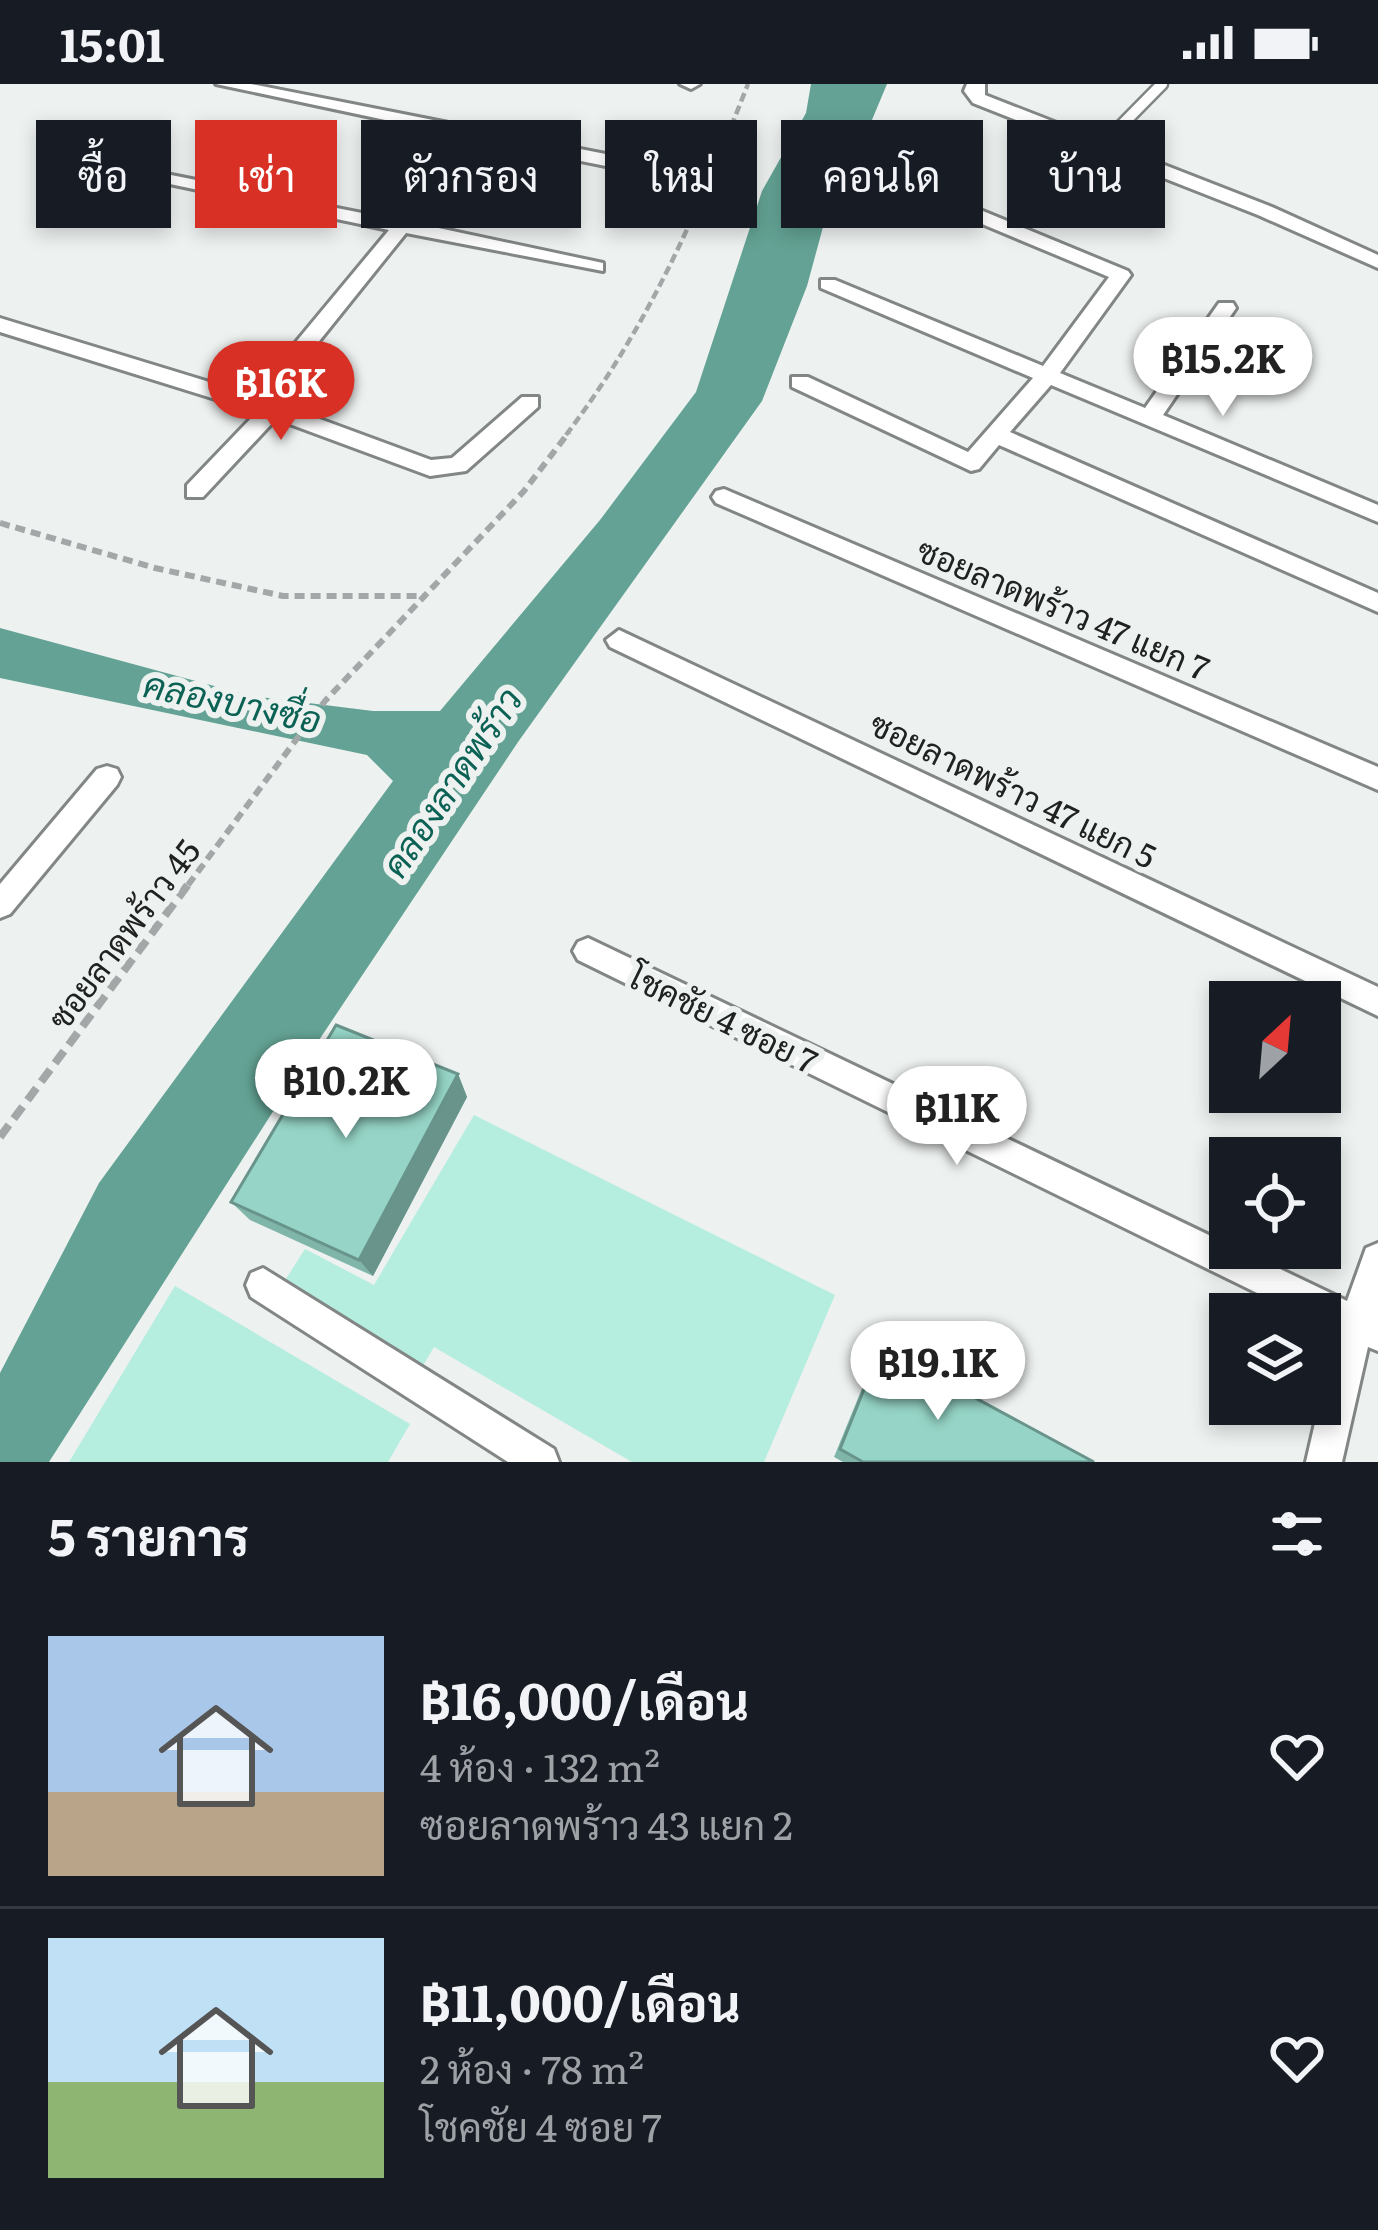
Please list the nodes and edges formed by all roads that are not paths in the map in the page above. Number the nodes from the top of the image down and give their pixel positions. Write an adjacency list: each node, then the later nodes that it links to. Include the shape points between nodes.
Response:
1 (225, 84): 4 (street)
2 (976, 84): 5 (street, via 979,99)
3 (1162, 84): 6 (lane)
4 (406, 120)
5 (1034, 120)
6 (1127, 120)
7 (1165, 173): 13 (street)
8 (171, 179): 10 (street)
9 (983, 217): 18 (street, via 1121,275)
10 (361, 219)
11 (398, 228): 21 (street)
12 (404, 228): 14 (street)
13 (1378, 262)
14 (596, 267)
15 (828, 284): 18 (street)
16 (1226, 308): 22 (street)
17 (0, 325): 21 (street)
18 (1046, 376): 22 (street); 23 (street)
19 (800, 382): 23 (street, via 970,464)
20 (530, 402): 21 (street, via 445,469)
21 (265, 407): 24 (street)
22 (1148, 420): 26 (street)
23 (996, 435): 27 (street)
24 (195, 491)
25 (724, 496): 30 (street, ซอยลาดพร้าว 47 แยก 7)
26 (1378, 514)
27 (1378, 603)
28 (619, 640): 33 (street, ซอยลาดพร้าว 47 แยก 5)
29 (107, 777): 31 (street)
30 (1378, 779)
31 (0, 905)
32 (588, 951): 36 (street, โชคชัย 4 ซอย 7)
33 (1378, 1002)
34 (1378, 1260): 36 (street)
35 (263, 1285): 37 (street)
36 (1367, 1329): 38 (street)
37 (541, 1462)
38 (1324, 1462)

